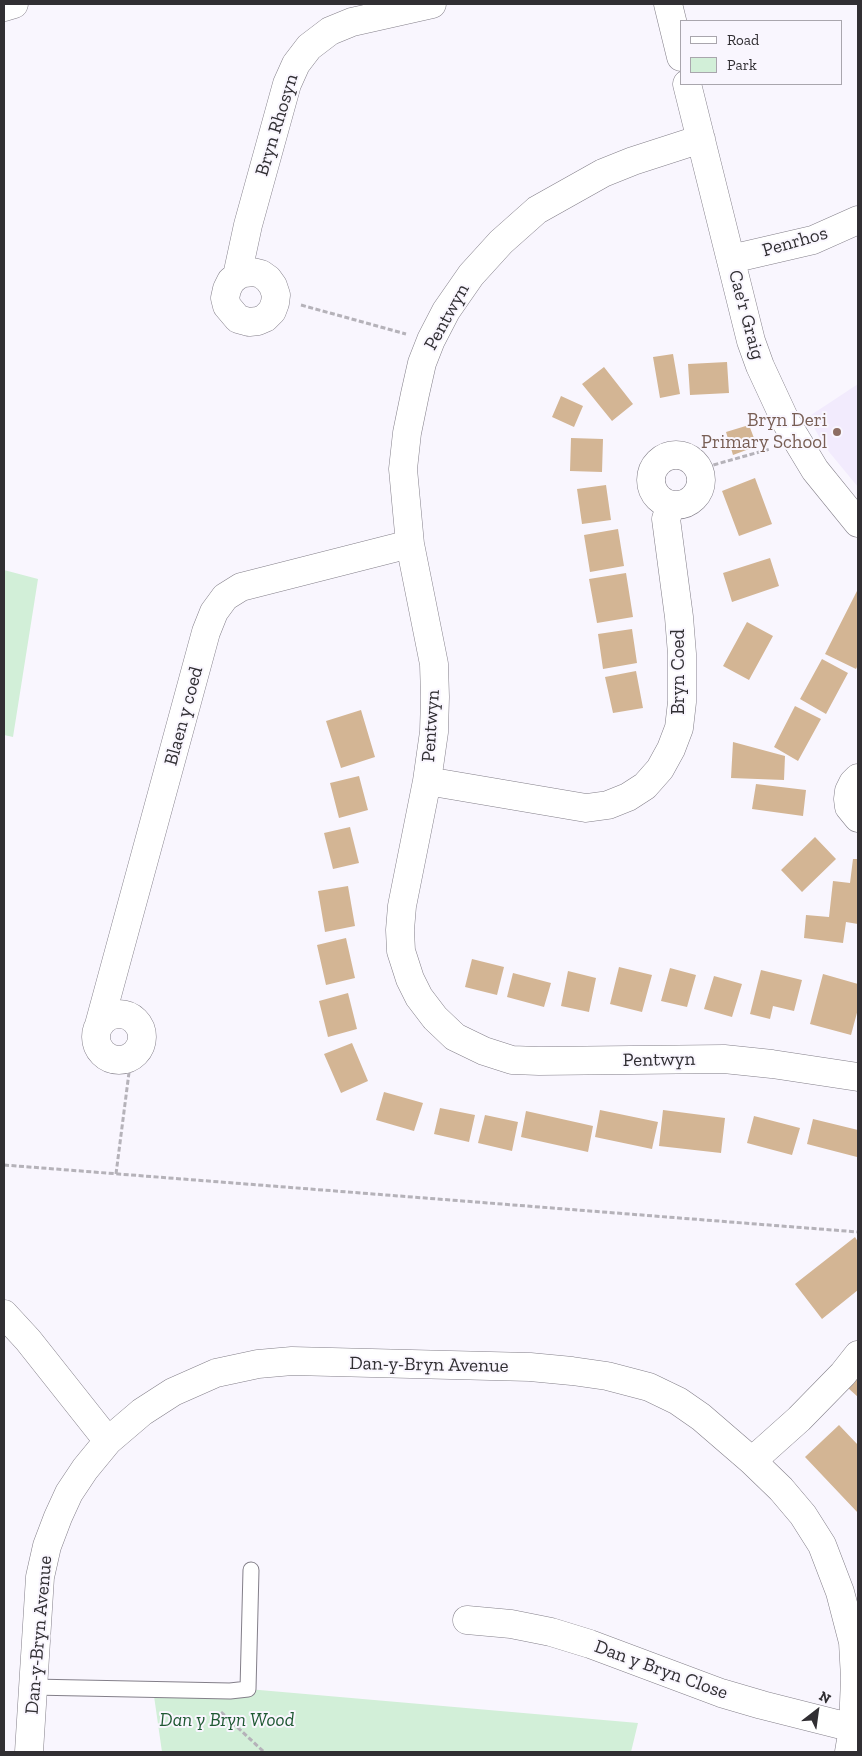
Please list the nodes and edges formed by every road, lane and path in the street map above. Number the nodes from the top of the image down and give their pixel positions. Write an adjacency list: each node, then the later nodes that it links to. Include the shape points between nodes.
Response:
1 (14, 4): 4 (street)
2 (432, 4): 10 (street, Bryn Rhosyn, via 352,22 330,31 296,64 248,225)
3 (668, 4): 5 (street)
4 (4, 8)
5 (680, 53)
6 (687, 85): 7 (street, Cae'r Graig)
7 (701, 139): 9 (street, Cae'r Graig); 12 (street, Pentwyn, via 603,173 537,210 471,275)
8 (858, 220): 9 (street, Penrhos, via 813,240)
9 (730, 259): 13 (street, Cae'r Graig, via 760,366)
10 (237, 276): 11 (street, via 252,272 261,274 273,286); 11 (street, Bryn Rhosyn, via 231,281 225,298 227,306 238,319 249,322 265,318 272,311)
11 (276, 298): 12 (path)
12 (431, 340): 17 (street, Pentwyn, via 415,394 404,460)
13 (797, 441): 14 (path); 16 (street, Cae'r Graig, via 815,470)
14 (699, 469): 15 (street, via 701,485 694,499 679,505); 15 (street, via 689,457 681,455 672,454 657,463 650,479 652,488 663,501)
15 (671, 504): 19 (street, Bryn Coed, via 666,519 682,654 682,702 679,728 660,769 645,786 628,797 608,805 586,808)
16 (858, 523)
17 (410, 544): 19 (street, Pentwyn, via 434,664 434,732); 21 (street, Blaen y coed, via 241,587 225,597 214,612 99,1025 117,1014 124,1014 137,1023 142,1037 137,1052)
18 (858, 778): 20 (street, via 849,791 848,799 849,808)
19 (427, 781): 22 (street, Pentwyn, via 402,906 401,951 419,997 455,1037 512,1060 724,1060)
20 (858, 818)
21 (131, 1057): 24 (path)
22 (858, 1077)
23 (4, 1165): 24 (path)
24 (116, 1174): 25 (path)
25 (858, 1232)
26 (4, 1314): 28 (street)
27 (858, 1355): 29 (street, via 799,1419)
28 (108, 1441): 29 (street, Dan-y-Bryn Avenue, via 142,1412 173,1392 216,1373 258,1364 292,1361 530,1367 607,1376 649,1387 701,1417); 33 (street, Dan-y-Bryn Avenue, via 69,1493 47,1546 40,1577)
29 (752, 1461): 31 (street, Dan-y-Bryn Avenue, via 803,1515)
30 (252, 1570): 34 (lane, via 248,1689)
31 (849, 1589): 35 (street, Dan-y-Bryn Avenue, via 855,1678)
32 (467, 1620): 35 (street, Dan y Bryn Close, via 511,1624 590,1644)
33 (32, 1686): 34 (lane); 36 (street, Dan-y-Bryn Avenue)
34 (196, 1690): 37 (path)
35 (851, 1740)
36 (29, 1752)
37 (264, 1752)

